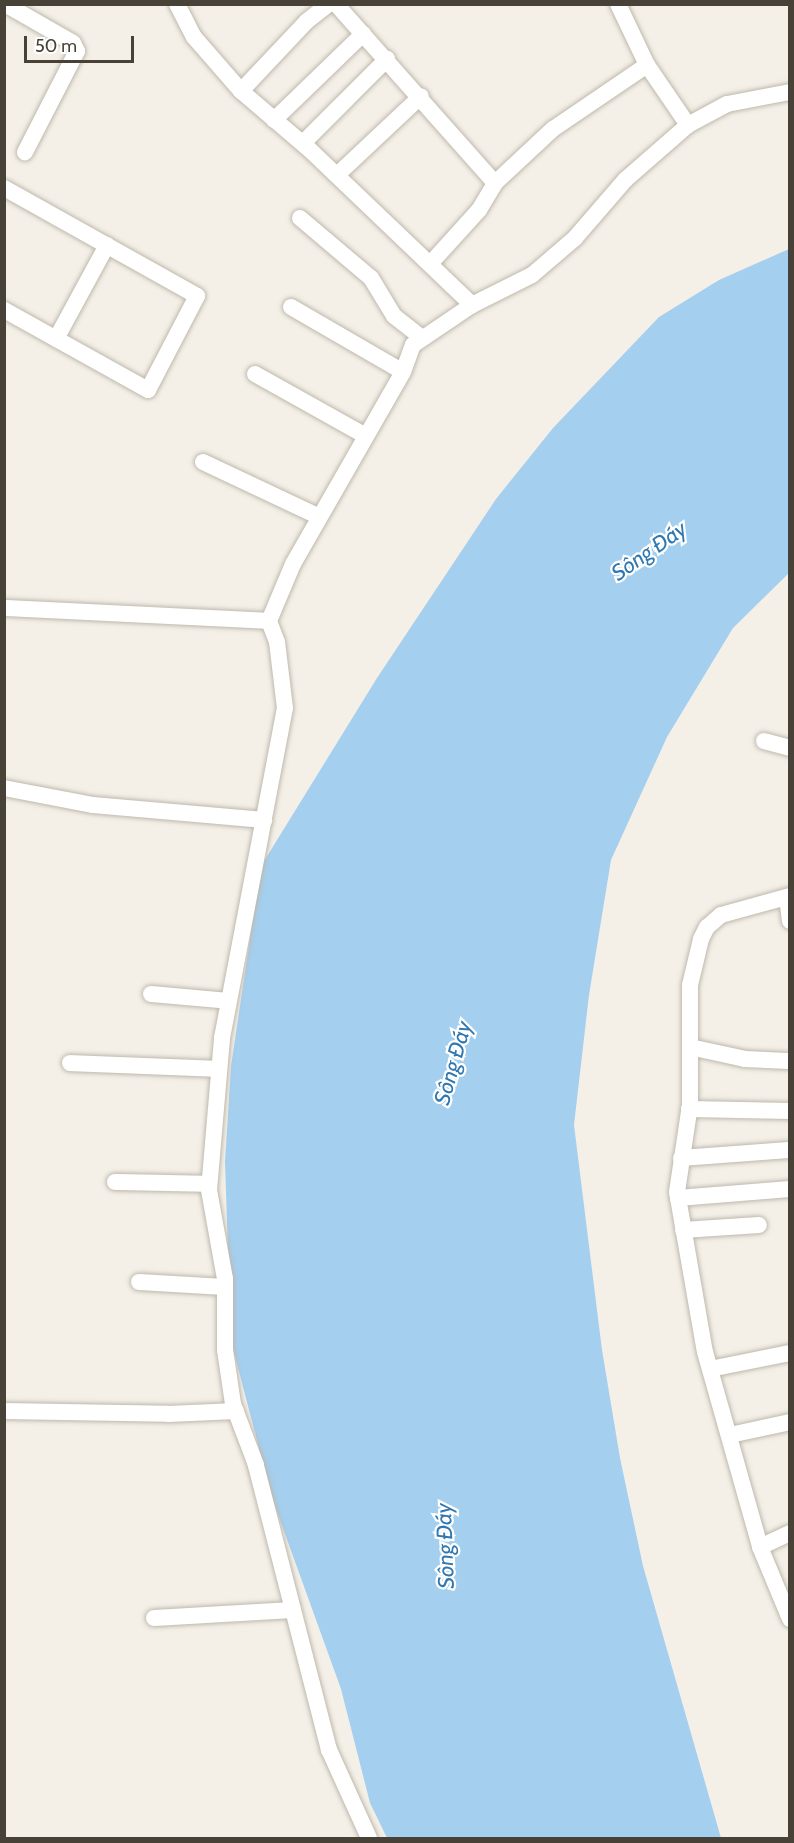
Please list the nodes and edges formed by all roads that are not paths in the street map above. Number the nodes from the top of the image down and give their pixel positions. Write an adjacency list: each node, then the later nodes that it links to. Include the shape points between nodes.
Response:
1 (5, 4): 15 (street, via 73,43 77,51)
2 (177, 4): 9 (street, via 194,37)
3 (329, 4): 9 (street, via 307,21)
4 (336, 4): 6 (street)
5 (618, 4): 8 (street)
6 (363, 34): 7 (street); 12 (street)
7 (387, 59): 11 (street); 14 (street)
8 (647, 65): 13 (street); 17 (street, via 553,129)
9 (241, 91): 12 (street)
10 (789, 92): 13 (street, via 727,104)
11 (421, 96): 16 (street); 17 (street)
12 (274, 120): 14 (street)
13 (688, 125): 22 (street, via 625,180 575,238 532,275)
14 (303, 143): 16 (street)
15 (25, 152)
16 (336, 175): 21 (street)
17 (495, 183): 21 (street, via 479,210)
18 (4, 188): 20 (street)
19 (300, 218): 25 (street, via 370,278 394,316)
20 (107, 246): 26 (street); 26 (street, via 197,296 148,390)
21 (430, 264): 22 (street)
22 (472, 305): 25 (street)
23 (291, 307): 27 (street)
24 (4, 310): 26 (street)
25 (421, 337): 27 (street, via 407,355)
26 (56, 339)
27 (403, 372): 29 (street)
28 (255, 374): 29 (street)
29 (366, 436): 31 (street)
30 (203, 462): 31 (street)
31 (320, 517): 33 (street, via 292,564)
32 (4, 608): 33 (street)
33 (269, 621): 37 (street, via 277,642 283,716)
34 (764, 741): 35 (street)
35 (789, 748)
36 (4, 788): 37 (street, via 93,805)
37 (264, 820): 41 (street)
38 (788, 897): 39 (street); 42 (street, via 721,915 707,927 690,985)
39 (789, 921)
40 (151, 994): 41 (street)
41 (229, 1001): 45 (street)
42 (690, 1047): 43 (street, via 745,1059); 46 (street)
43 (788, 1061)
44 (70, 1063): 45 (street)
45 (219, 1069): 51 (street)
46 (689, 1109): 47 (street); 49 (street)
47 (789, 1112)
48 (789, 1150): 49 (street)
49 (681, 1158): 53 (street)
50 (115, 1182): 51 (street)
51 (208, 1184): 57 (street)
52 (789, 1189): 53 (street)
53 (678, 1198): 55 (street)
54 (759, 1225): 55 (street)
55 (684, 1230): 59 (street)
56 (139, 1282): 57 (street)
57 (225, 1287): 61 (street, via 225,1350)
58 (789, 1353): 59 (street)
59 (710, 1369): 63 (street)
60 (4, 1411): 61 (street)
61 (236, 1411): 66 (street, via 256,1465)
62 (789, 1422): 63 (street)
63 (730, 1435): 65 (street)
64 (789, 1533): 65 (street)
65 (760, 1546): 68 (street)
66 (293, 1610): 67 (street); 69 (street, via 329,1749)
67 (154, 1618)
68 (789, 1619)
69 (369, 1839)

